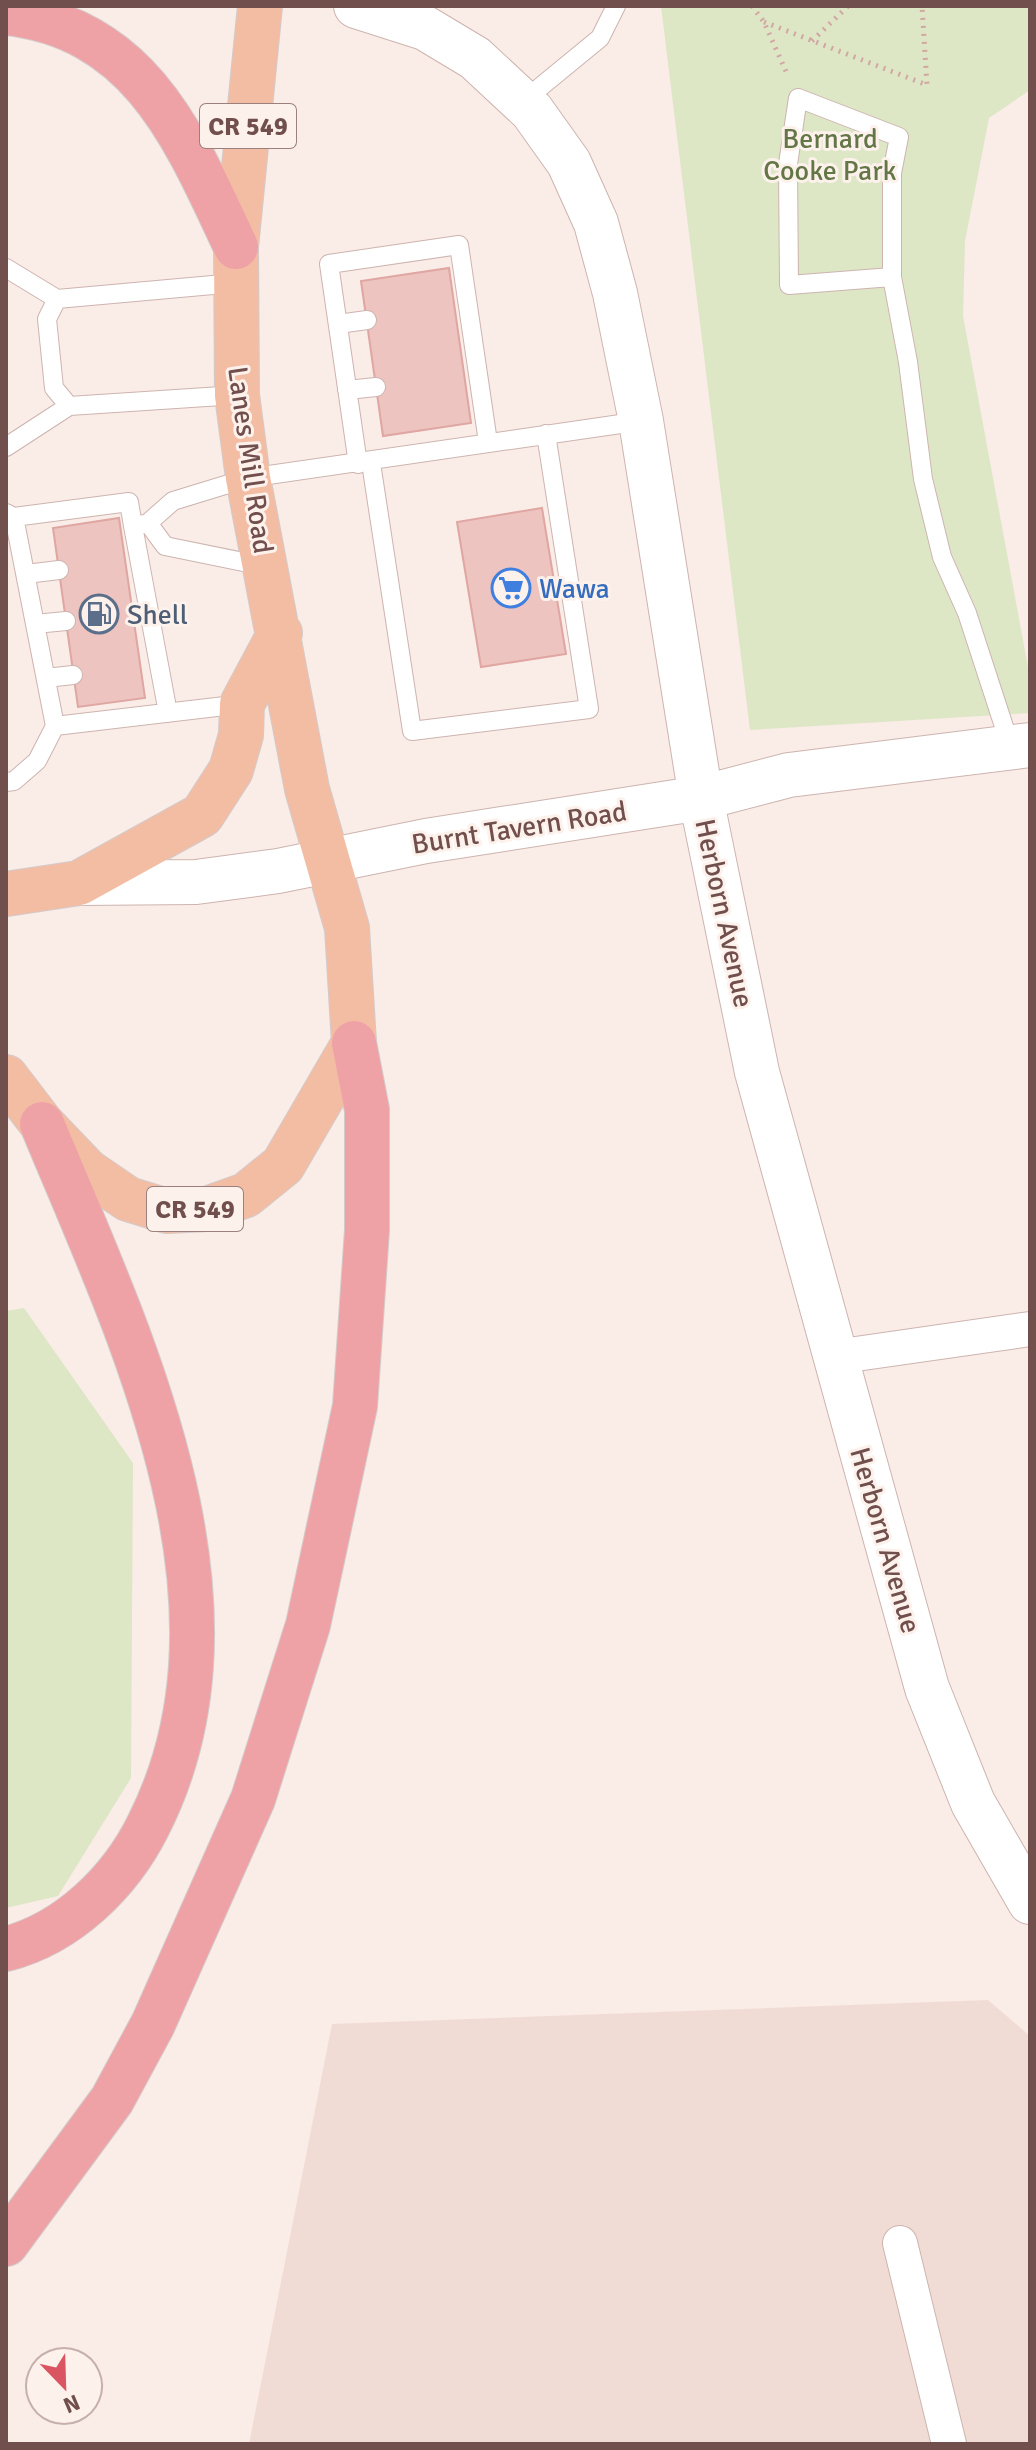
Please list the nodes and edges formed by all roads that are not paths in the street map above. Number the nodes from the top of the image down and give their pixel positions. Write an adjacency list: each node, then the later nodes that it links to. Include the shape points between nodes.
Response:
1 (260, 6): 6 (main road, Lanes Mill Road / CR 549)
2 (356, 6): 5 (street, Herborn Avenue, via 425,28 475,58)
3 (616, 6): 5 (lane, via 600,38)
4 (6, 13): 6 (highway, via 35,16 95,40 131,70 183,135)
5 (522, 102): 16 (street, Herborn Avenue, via 569,163 596,223)
6 (236, 265): 9 (lane); 14 (main road, Lanes Mill Road / CR 549)
7 (6, 268): 9 (lane)
8 (892, 277): 8 (lane, via 892,173 899,137 798,98 788,164 789,285); 35 (lane, via 923,479 942,557)
9 (57, 299): 15 (lane, via 47,319 54,388)
10 (367, 320): 11 (lane)
11 (338, 324): 13 (lane); 18 (lane, via 329,264 459,245 461,307)
12 (376, 387): 13 (lane)
13 (347, 390): 20 (lane)
14 (237, 395): 15 (lane); 21 (main road, Lanes Mill Road / CR 549)
15 (69, 406): 19 (lane)
16 (641, 421): 17 (lane); 37 (street, Herborn Avenue)
17 (546, 434): 18 (lane); 20 (lane, via 589,709 412,731)
18 (488, 442): 20 (lane)
19 (6, 447)
20 (365, 463): 21 (lane)
21 (248, 478): 23 (lane, via 173,501); 24 (main road, Lanes Mill Road / CR 549)
22 (10, 515): 23 (lane, via 129,502); 26 (lane)
23 (140, 525): 24 (lane, via 165,546); 33 (lane, via 133,563 149,663)
24 (265, 566): 29 (main road, Lanes Mill Road / CR 549)
25 (59, 570): 26 (lane)
26 (26, 574): 28 (lane)
27 (66, 621): 28 (lane)
28 (35, 624): 31 (lane)
29 (280, 633): 32 (main road); 38 (main road, Lanes Mill Road / CR 549, via 307,789)
30 (73, 675): 31 (lane)
31 (46, 678): 34 (lane)
32 (242, 704): 33 (lane); 39 (main road, via 241,735 231,770 202,815)
33 (168, 713): 34 (lane)
34 (55, 726): 36 (lane, via 37,761)
35 (1020, 747): 37 (street, Burnt Tavern Road, via 789,775)
36 (6, 782)
37 (701, 798): 38 (street, Burnt Tavern Road); 45 (street, Herborn Avenue, via 757,1072)
38 (329, 860): 39 (street, Burnt Tavern Road, via 196,882); 41 (main road, CR 549, via 347,928)
39 (79, 883): 40 (main road, Burnt Tavern Road)
40 (6, 894)
41 (354, 1043): 43 (main road, CR 549, via 283,1165 246,1195 207,1209 167,1211 128,1199 87,1171); 49 (highway, via 367,1110 367,1215 355,1406 308,1625 253,1799 153,2024 112,2100)
42 (6, 1077): 43 (main road, CR 549)
43 (42, 1124): 47 (highway, via 135,1347 176,1493 194,1613 187,1714 158,1806 137,1847 107,1886 67,1920)
44 (1030, 1329): 45 (street)
45 (835, 1357): 46 (street, Herborn Avenue, via 927,1688 973,1803)
46 (1030, 1902)
47 (6, 1949)
48 (900, 2243): 50 (street)
49 (6, 2244)
50 (949, 2444)

